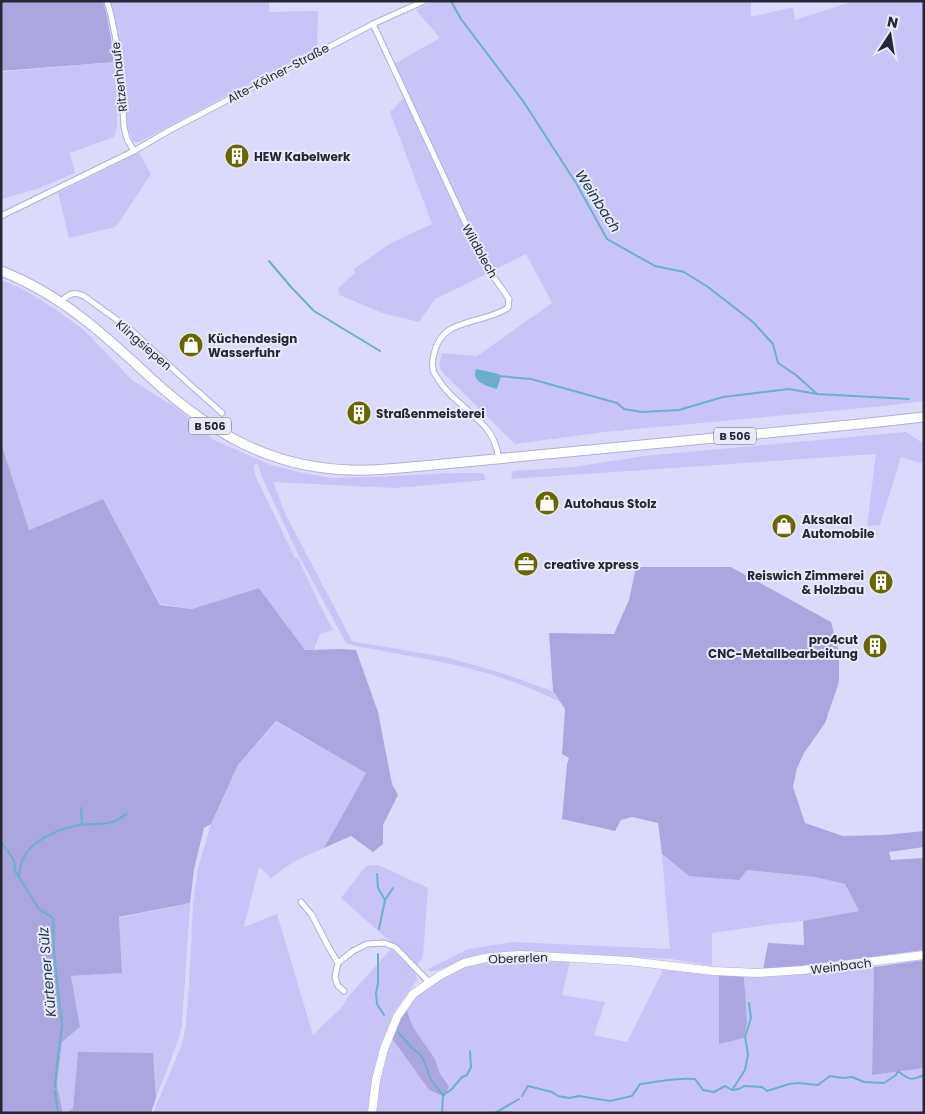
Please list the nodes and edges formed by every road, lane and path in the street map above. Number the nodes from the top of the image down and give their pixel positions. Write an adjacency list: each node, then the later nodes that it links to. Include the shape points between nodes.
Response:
1 (107, 1): 4 (street, Ritzenhaufe, via 120,60 124,127)
2 (424, 1): 3 (street, Alte-Kölner-Straße)
3 (373, 24): 4 (street, Alte-Kölner-Straße); 10 (street, Wildblech, via 484,263 509,300 508,308 499,314 467,323 441,337 435,347 432,370 443,388 486,427 493,437)
4 (134, 151): 5 (street)
5 (1, 216)
6 (1, 271): 7 (main road, B 506)
7 (61, 302): 8 (street, Klingsiepen, via 72,294 84,296 131,330); 10 (main road, B 506, via 204,422 272,456 351,470)
8 (222, 413)
9 (924, 417): 10 (main road, B 506)
10 (498, 459)
11 (301, 902): 13 (street, via 312,915)
12 (924, 955): 14 (main road, Weinbach)
13 (338, 963): 15 (street, via 367,944 384,943 394,947); 16 (street, via 335,977)
14 (758, 973): 15 (main road, Obererlen, via 521,955 464,963)
15 (429, 982): 17 (main road, Obererlen, via 413,994 397,1017 380,1064)
16 (344, 991)
17 (372, 1113)

